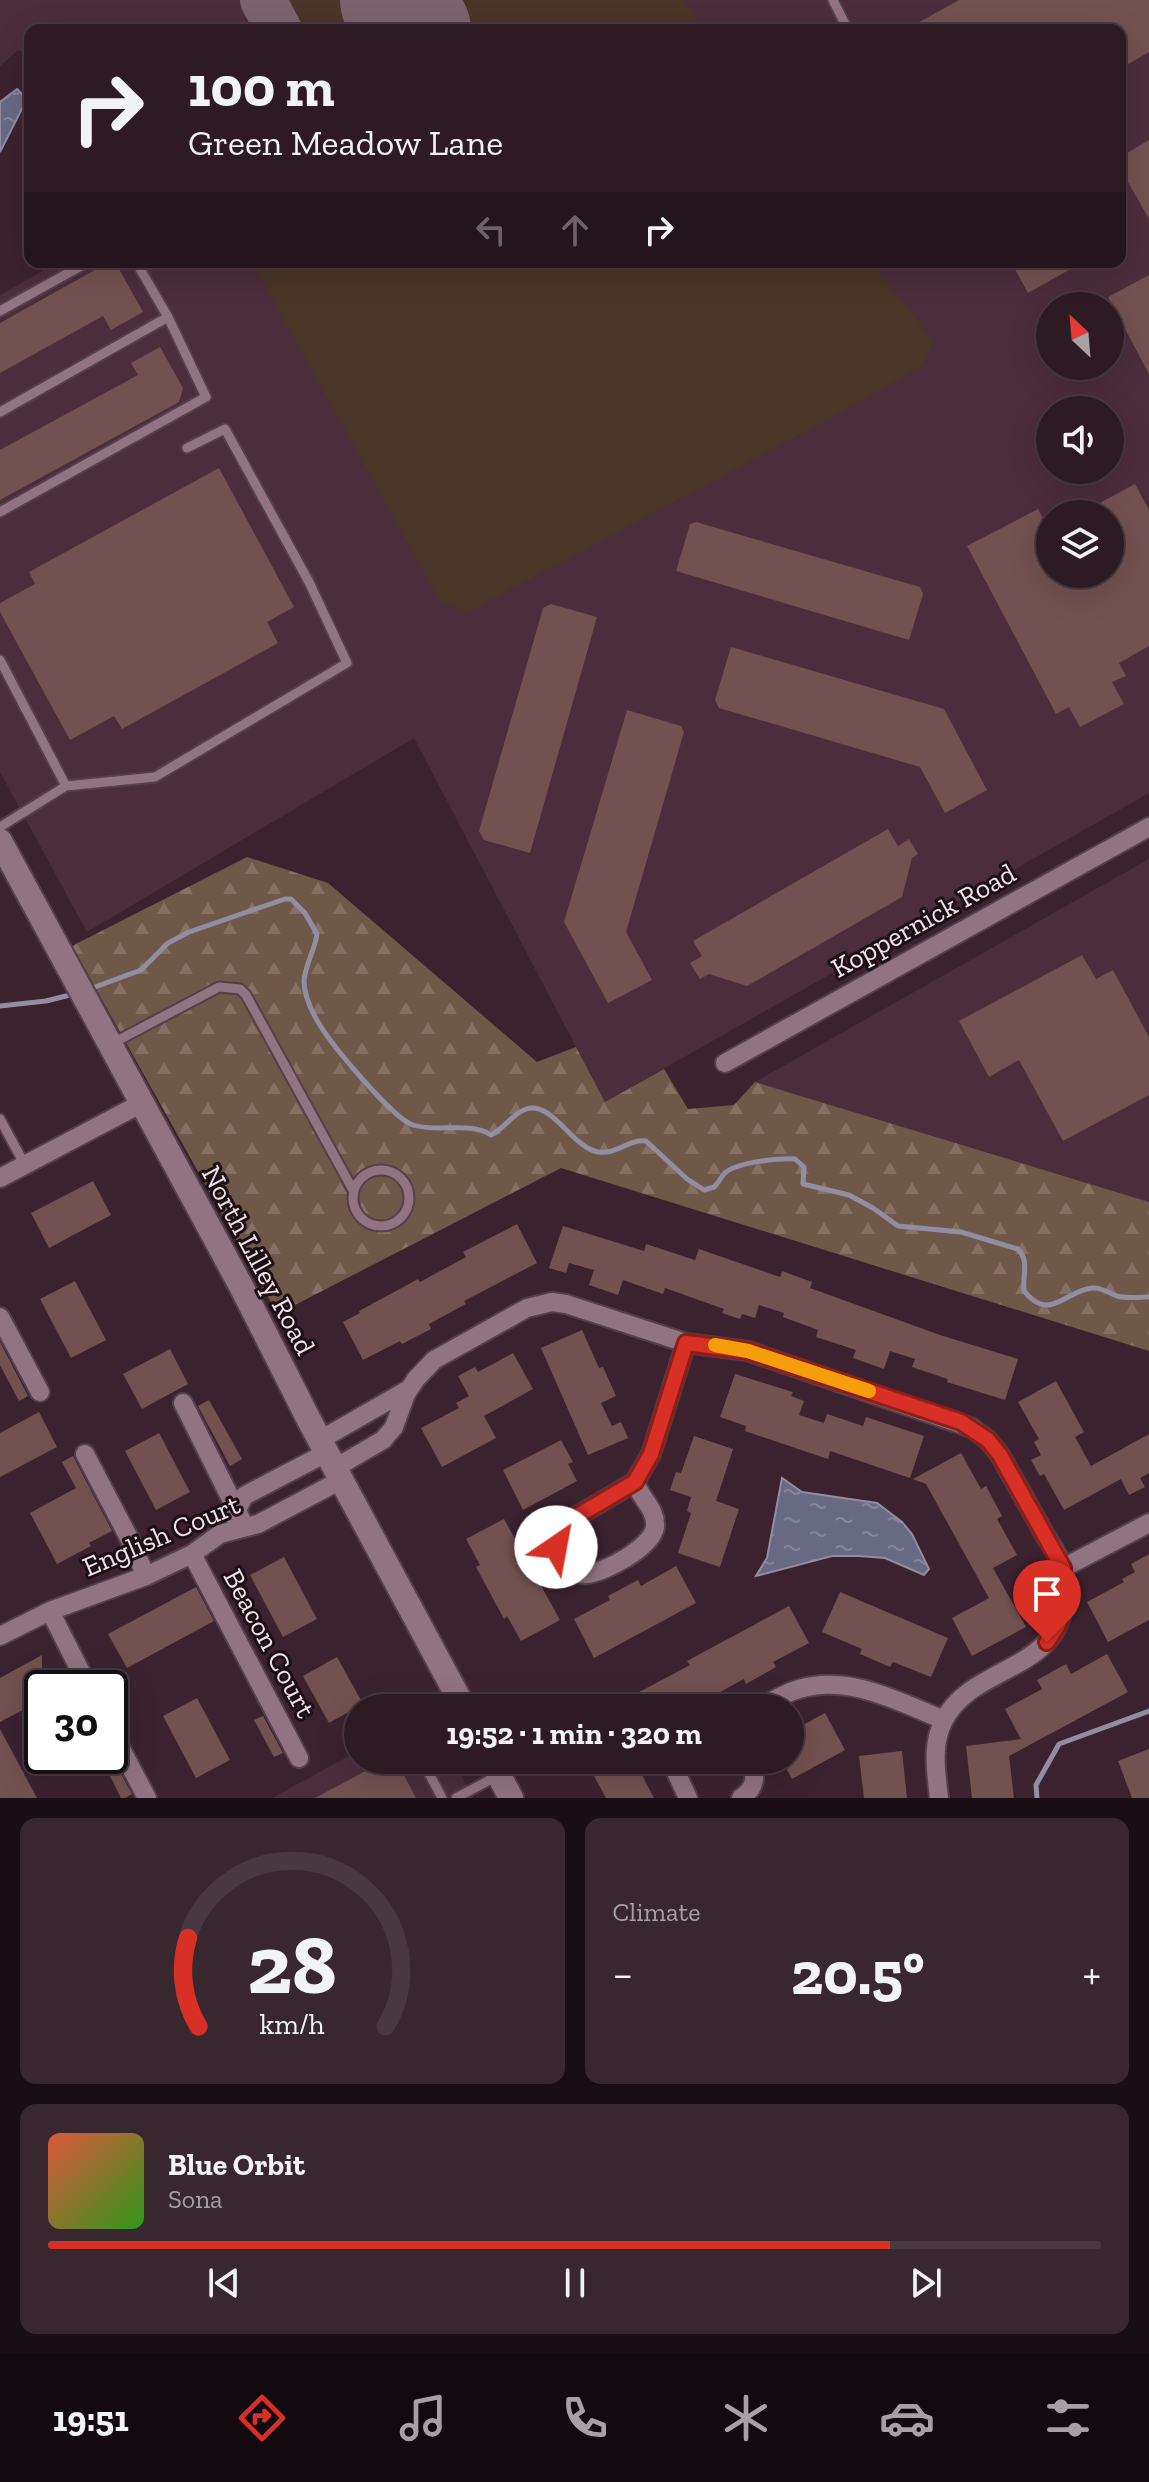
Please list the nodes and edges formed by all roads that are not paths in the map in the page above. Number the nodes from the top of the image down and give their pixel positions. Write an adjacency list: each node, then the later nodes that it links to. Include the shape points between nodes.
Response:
1 (833, 0): 2 (lane)
2 (845, 24)
3 (77, 268): 5 (lane)
4 (139, 268): 6 (lane)
5 (0, 311)
6 (168, 317): 7 (lane); 9 (lane, via 206,397)
7 (0, 412)
8 (187, 448): 11 (lane, via 225,429 347,663 155,777)
9 (0, 512)
10 (0, 660): 11 (lane)
11 (66, 786): 12 (lane)
12 (0, 827)
13 (1149, 827): 16 (street, Koppernick Road)
14 (0, 841): 15 (street, North Lilley Road)
15 (110, 1044): 17 (street, North Lilley Road); 21 (lane, via 219,987 240,989)
16 (725, 1063)
17 (142, 1103): 19 (street); 28 (street, North Lilley Road)
18 (0, 1119): 19 (lane)
19 (25, 1165): 20 (street)
20 (0, 1178)
21 (353, 1190): 21 (lane, via 359,1215 375,1225 393,1223 406,1210 405,1184 392,1173 366,1175)
22 (0, 1317): 25 (street)
23 (686, 1343): 24 (street, via 566,1304 538,1304 434,1360); 29 (street, via 651,1454); 33 (street, via 748,1351 972,1428 1000,1455)
24 (409, 1389): 28 (street); 28 (street, via 383,1440)
25 (40, 1392)
26 (183, 1403): 30 (street)
27 (85, 1454): 34 (street)
28 (330, 1460): 30 (street, English Court, via 258,1524); 30 (street, via 244,1496); 38 (street, North Lilley Road)
29 (635, 1482): 29 (street, via 562,1525 556,1547 567,1567 586,1574 600,1570 650,1539 655,1518)
30 (242, 1519): 32 (street, English Court)
31 (1149, 1523): 33 (street)
32 (192, 1554): 34 (street, English Court); 41 (street, Beacon Court)
33 (1063, 1568): 40 (street, via 1064,1606 1047,1642 1030,1658 967,1693)
34 (146, 1576): 35 (street, English Court)
35 (50, 1611): 36 (street, English Court); 37 (street)
36 (0, 1636)
37 (80, 1670)
38 (456, 1694)
39 (789, 1694): 40 (street, via 815,1685 852,1686)
40 (944, 1720): 54 (street, via 936,1741)
41 (299, 1758)
42 (128, 1762): 48 (street)
43 (429, 1774): 49 (lane)
44 (487, 1774): 50 (lane)
45 (498, 1774): 51 (street)
46 (677, 1774): 52 (street)
47 (755, 1774): 53 (street, via 751,1791)
48 (147, 1798)
49 (442, 1798)
50 (456, 1798)
51 (511, 1798)
52 (688, 1798)
53 (741, 1798)
54 (939, 1798)

